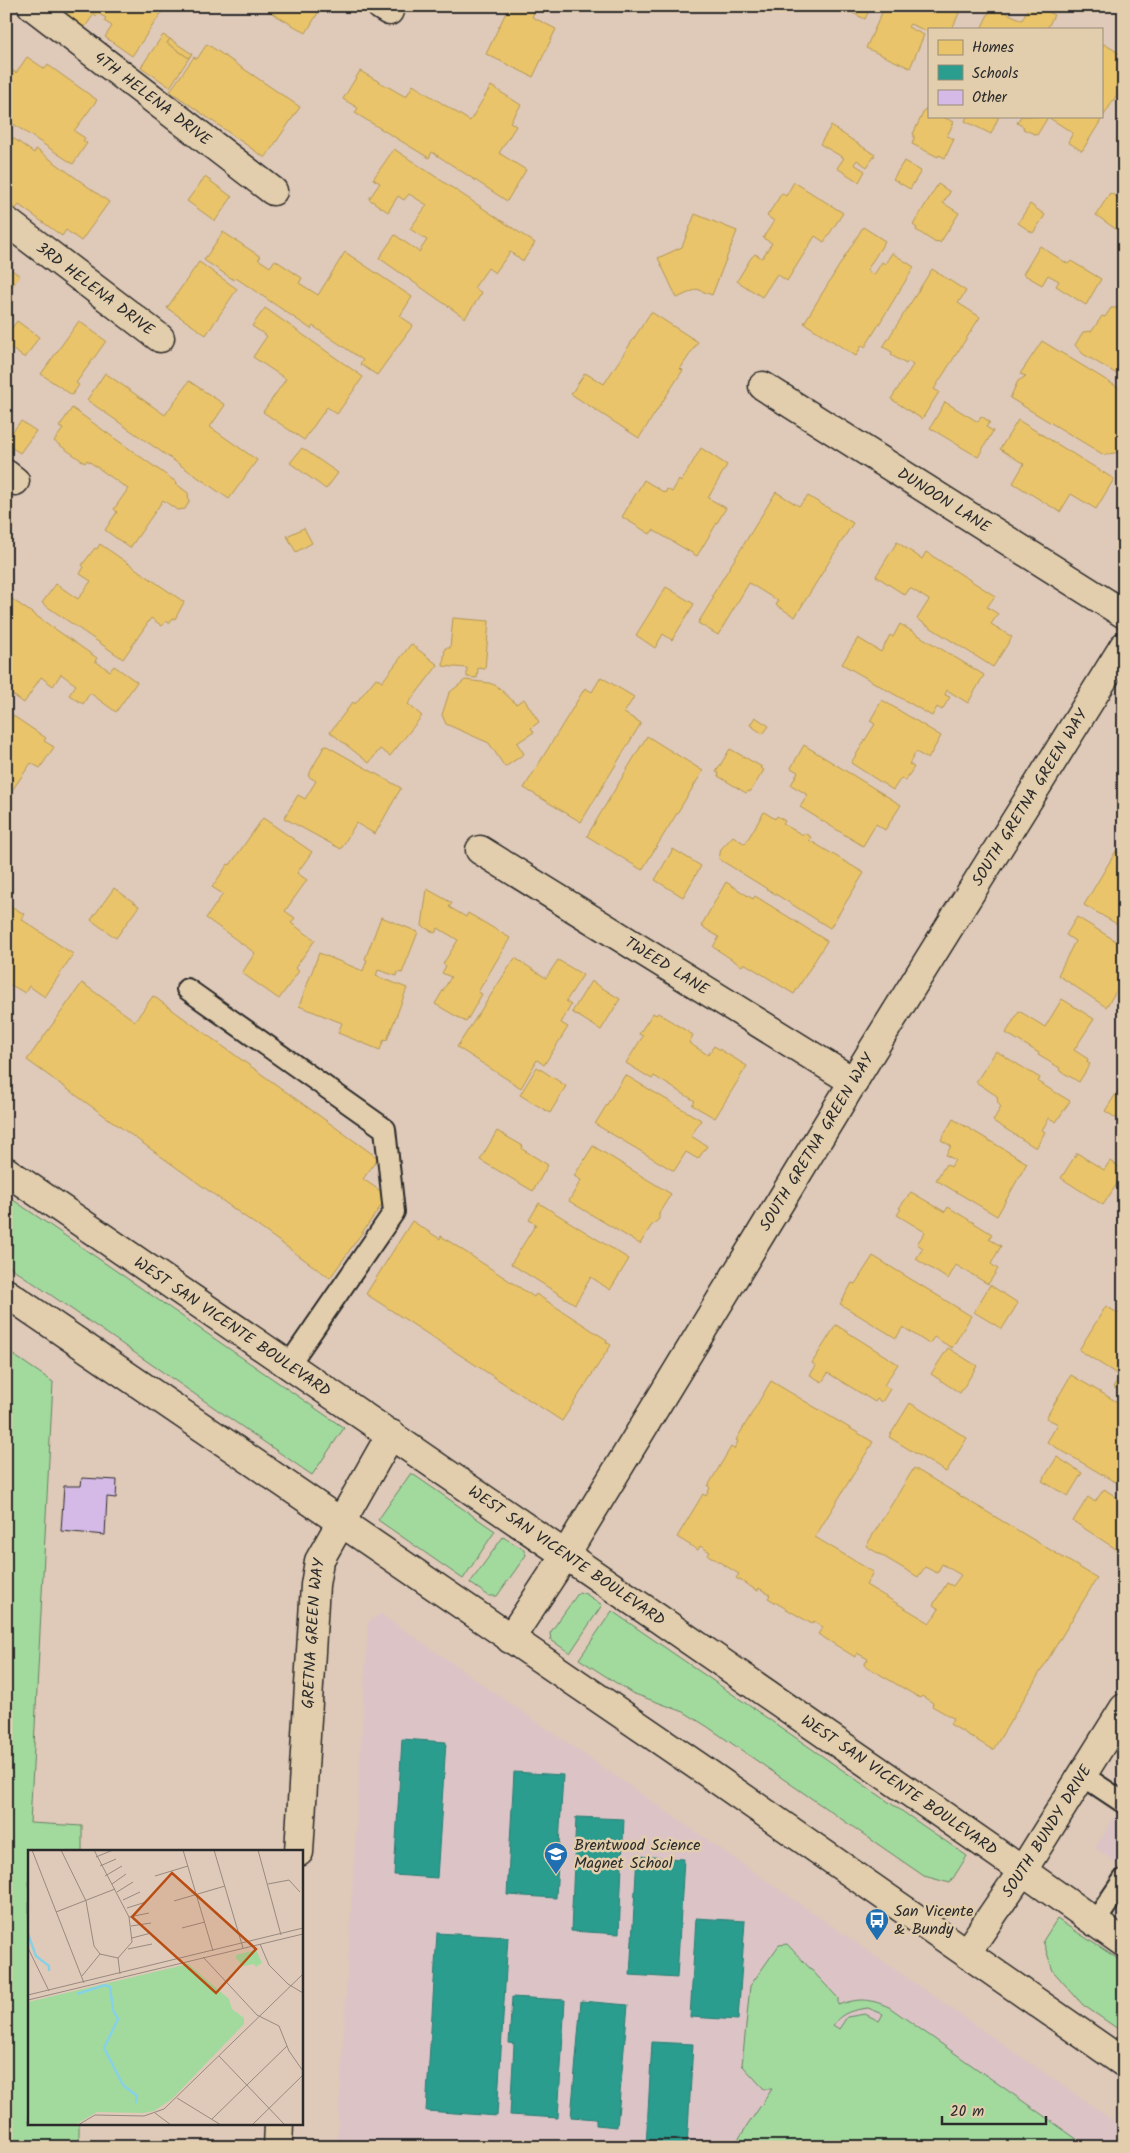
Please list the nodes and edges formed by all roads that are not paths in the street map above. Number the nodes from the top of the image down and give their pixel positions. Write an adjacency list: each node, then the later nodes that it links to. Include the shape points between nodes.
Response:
1 (32, 6): 2 (street, 4TH HELENA DRIVE)
2 (273, 191)
3 (6, 221): 4 (street, 3RD HELENA DRIVE)
4 (160, 338)
5 (763, 386): 6 (street, DUNOON LANE)
6 (1124, 614)
7 (1124, 646): 10 (street, SOUTH GRETNA GREEN WAY)
8 (480, 850): 10 (street, TWEED LANE)
9 (187, 989): 13 (lane, via 385,1129 394,1212)
10 (854, 1082): 16 (street, SOUTH GRETNA GREEN WAY)
11 (6, 1171): 13 (street, WEST SAN VICENTE BOULEVARD)
12 (6, 1293): 15 (street)
13 (288, 1366): 14 (street, WEST SAN VICENTE BOULEVARD)
14 (391, 1434): 15 (street, GRETNA GREEN WAY); 16 (street, WEST SAN VICENTE BOULEVARD)
15 (340, 1522): 17 (street); 21 (street, GRETNA GREEN WAY, via 319,1561 314,1585)
16 (566, 1554): 17 (street, SOUTH GRETNA GREEN WAY); 22 (street, WEST SAN VICENTE BOULEVARD)
17 (510, 1639): 26 (street)
18 (1124, 1708): 19 (street, SOUTH BUNDY DRIVE)
19 (1082, 1776): 20 (lane); 22 (street, SOUTH BUNDY DRIVE)
20 (1122, 1796)
21 (299, 1850)
22 (1022, 1870): 24 (street, WEST SAN VICENTE BOULEVARD); 26 (street, SOUTH BUNDY DRIVE)
23 (1124, 1879): 24 (lane)
24 (1095, 1922): 25 (street, WEST SAN VICENTE BOULEVARD)
25 (1124, 1943)
26 (967, 1952): 27 (street)
27 (1124, 2063)
28 (279, 2126): 29 (street)
29 (278, 2147)

